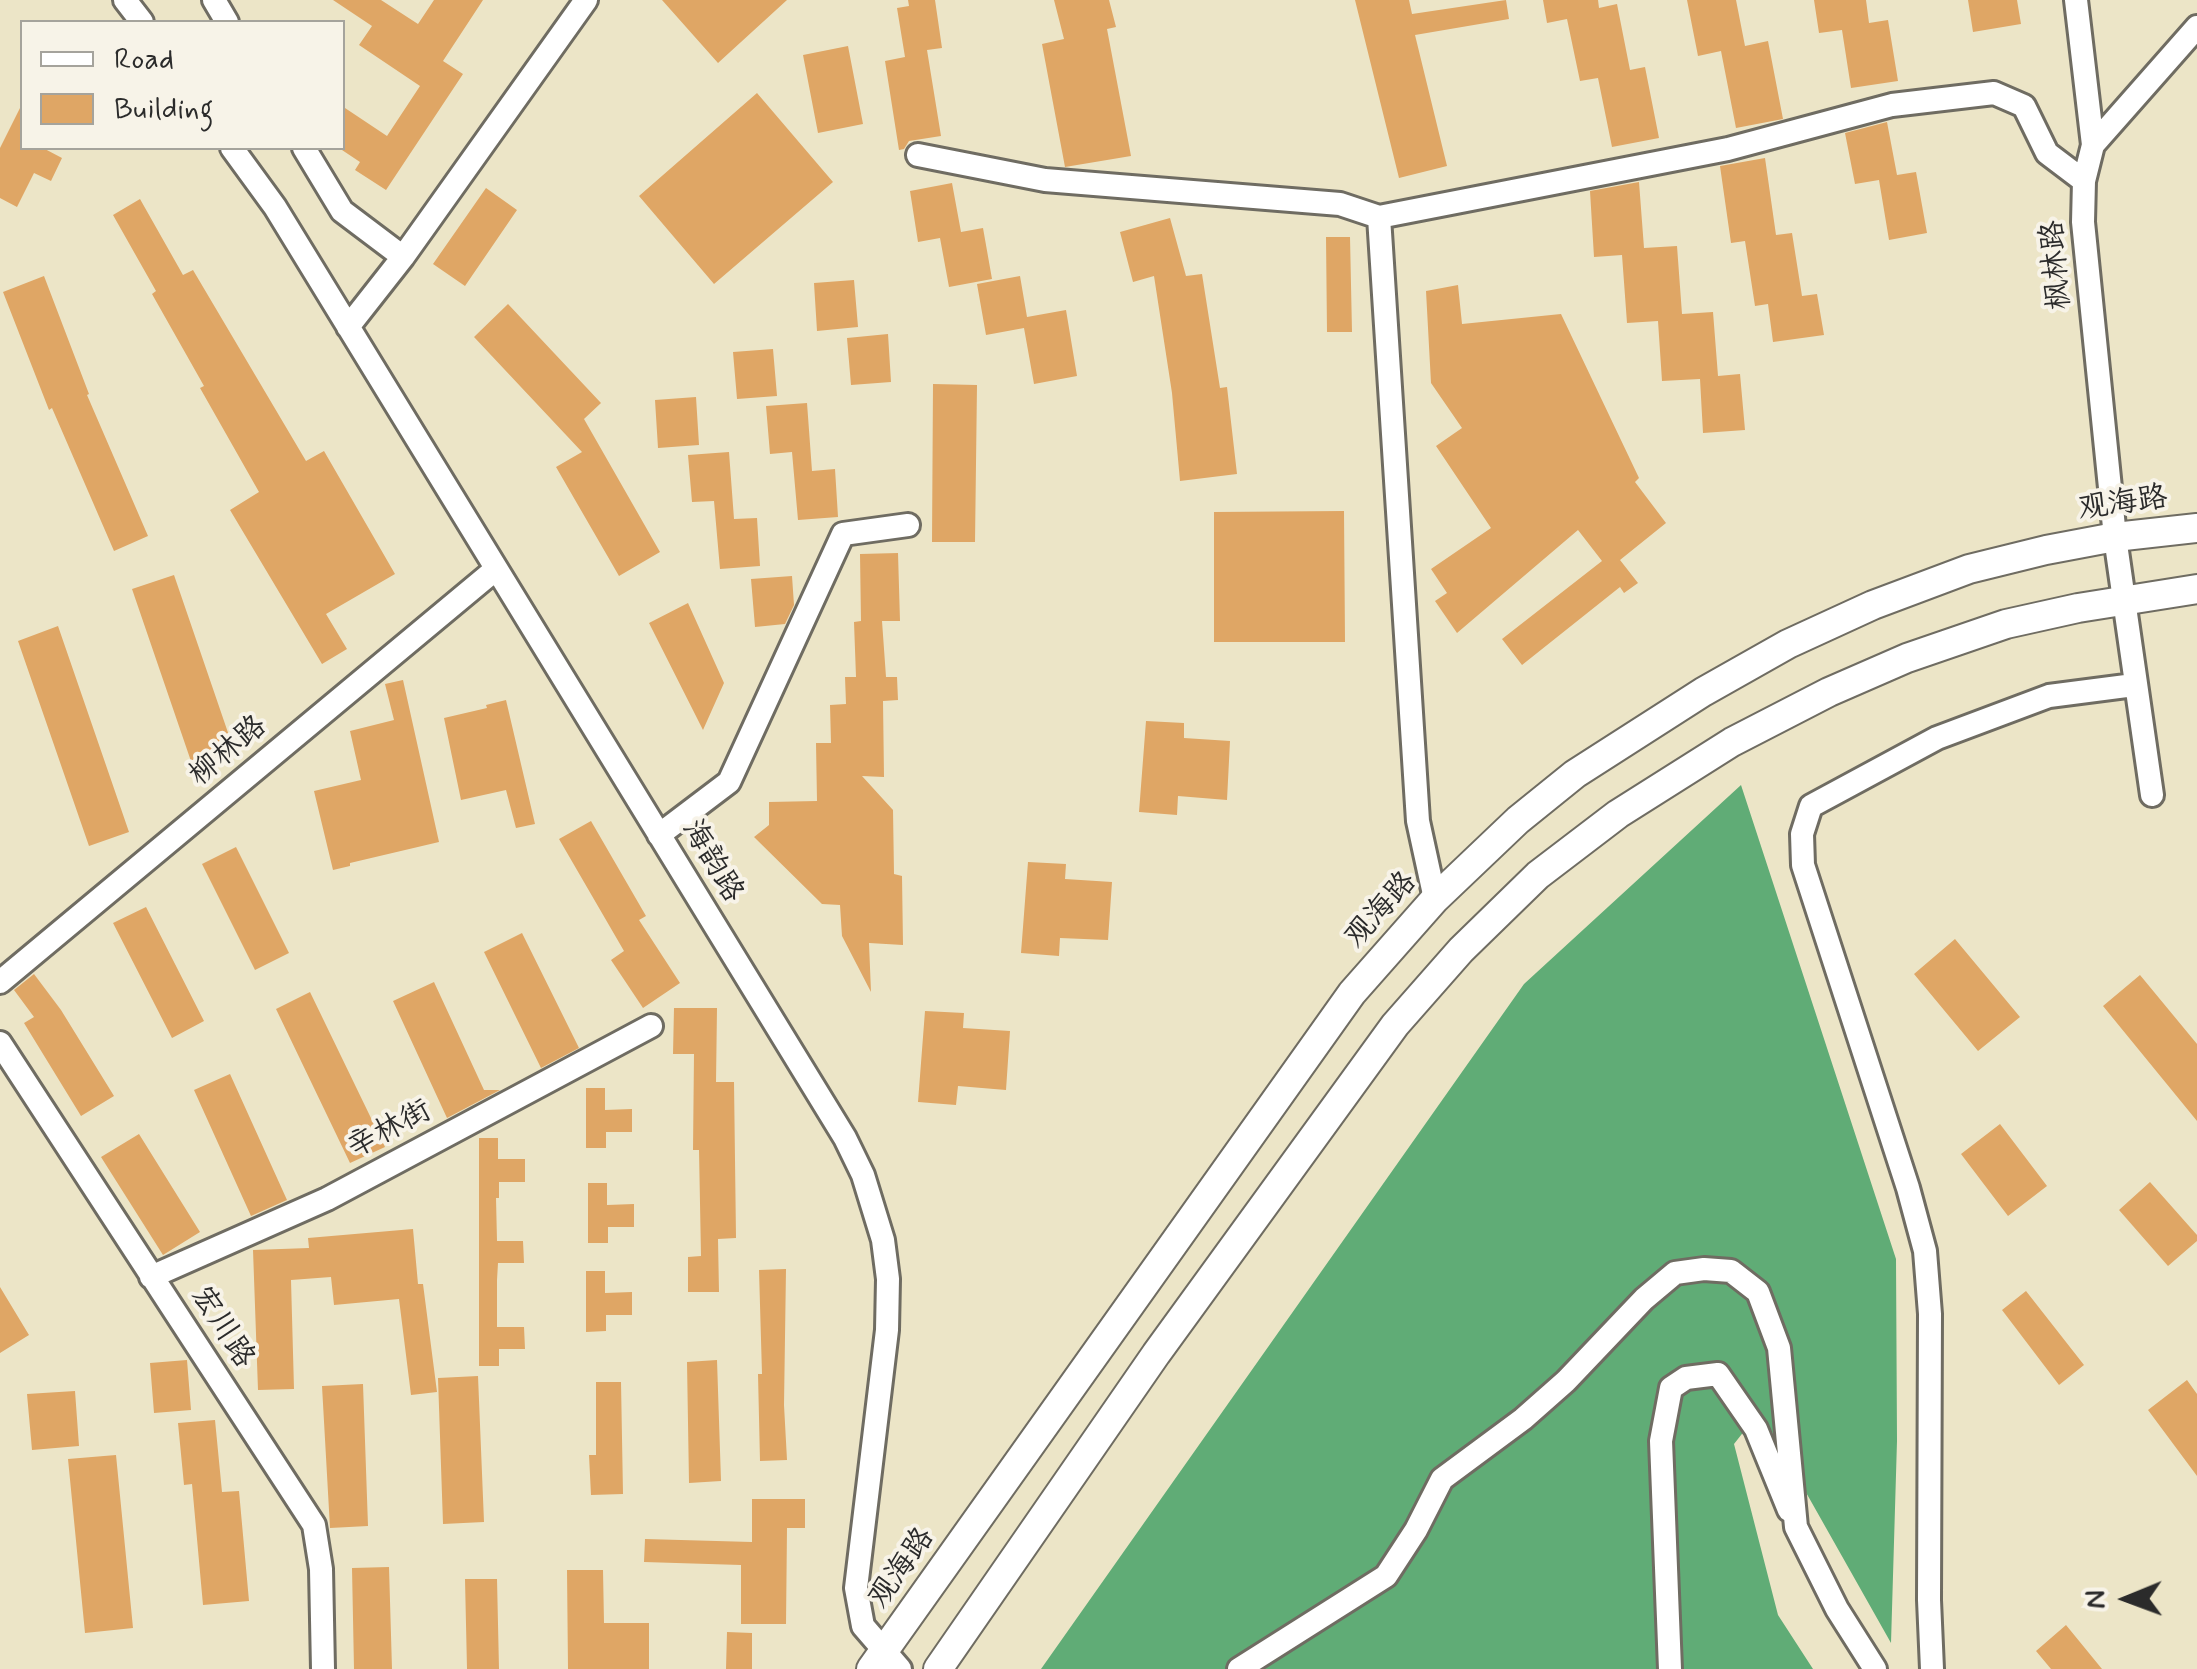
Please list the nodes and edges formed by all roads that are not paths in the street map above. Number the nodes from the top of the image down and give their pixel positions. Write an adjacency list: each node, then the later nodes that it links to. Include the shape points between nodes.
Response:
1 (586, 0): 10 (street)
2 (2076, 0): 4 (street)
3 (2197, 28): 4 (street, 枫林路)
4 (2093, 144): 8 (street, 枫林路)
5 (233, 150): 11 (street, 海韵路)
6 (305, 150): 10 (street, via 342,212)
7 (918, 155): 9 (street, via 1045,180 1340,204)
8 (2084, 181): 9 (street, via 2047,153 2024,106 1994,93 1892,105 1728,149); 14 (street, 枫林路)
9 (1379, 217): 21 (street, via 1418,821)
10 (403, 257): 11 (street)
11 (348, 327): 15 (street, 海韵路)
12 (908, 526): 20 (street, via 843,534 729,782)
13 (2197, 528): 14 (main road, 观海路)
14 (2115, 537): 17 (street, 枫林路); 21 (main road, 观海路, via 1970,569 1788,644 1575,774)
15 (496, 569): 20 (street, 海韵路); 22 (street, 柳林路)
16 (2197, 589): 17 (main road)
17 (2125, 600): 18 (street, 枫林路); 29 (main road, via 2006,624 1829,692 1732,742 1538,874 1394,1026)
18 (2134, 685): 19 (street, 枫林路); 33 (street, via 2049,696 1938,738 1811,806 1802,834 1803,866 1926,1251)
19 (2152, 796)
20 (659, 835): 27 (street, 海韵路, via 845,1138 883,1240 888,1330 856,1588 864,1626)
21 (1436, 899): 27 (main road, 观海路, via 1352,993)
22 (0, 982)
23 (651, 1026): 25 (street, 辛林街, via 326,1199)
24 (0, 1043): 25 (street, 宏川路)
25 (151, 1277): 28 (street, 宏川路, via 314,1525)
26 (1796, 1527): 30 (street, via 1779,1348 1758,1292 1730,1270 1675,1273 1537,1406 1442,1479 1386,1576); 31 (street, via 1756,1428 1718,1374 1686,1378 1671,1388 1661,1441); 32 (street)
27 (885, 1664)
28 (323, 1669)
29 (938, 1669)
30 (1239, 1669)
31 (1670, 1669)
32 (1876, 1669)
33 (1932, 1669)

